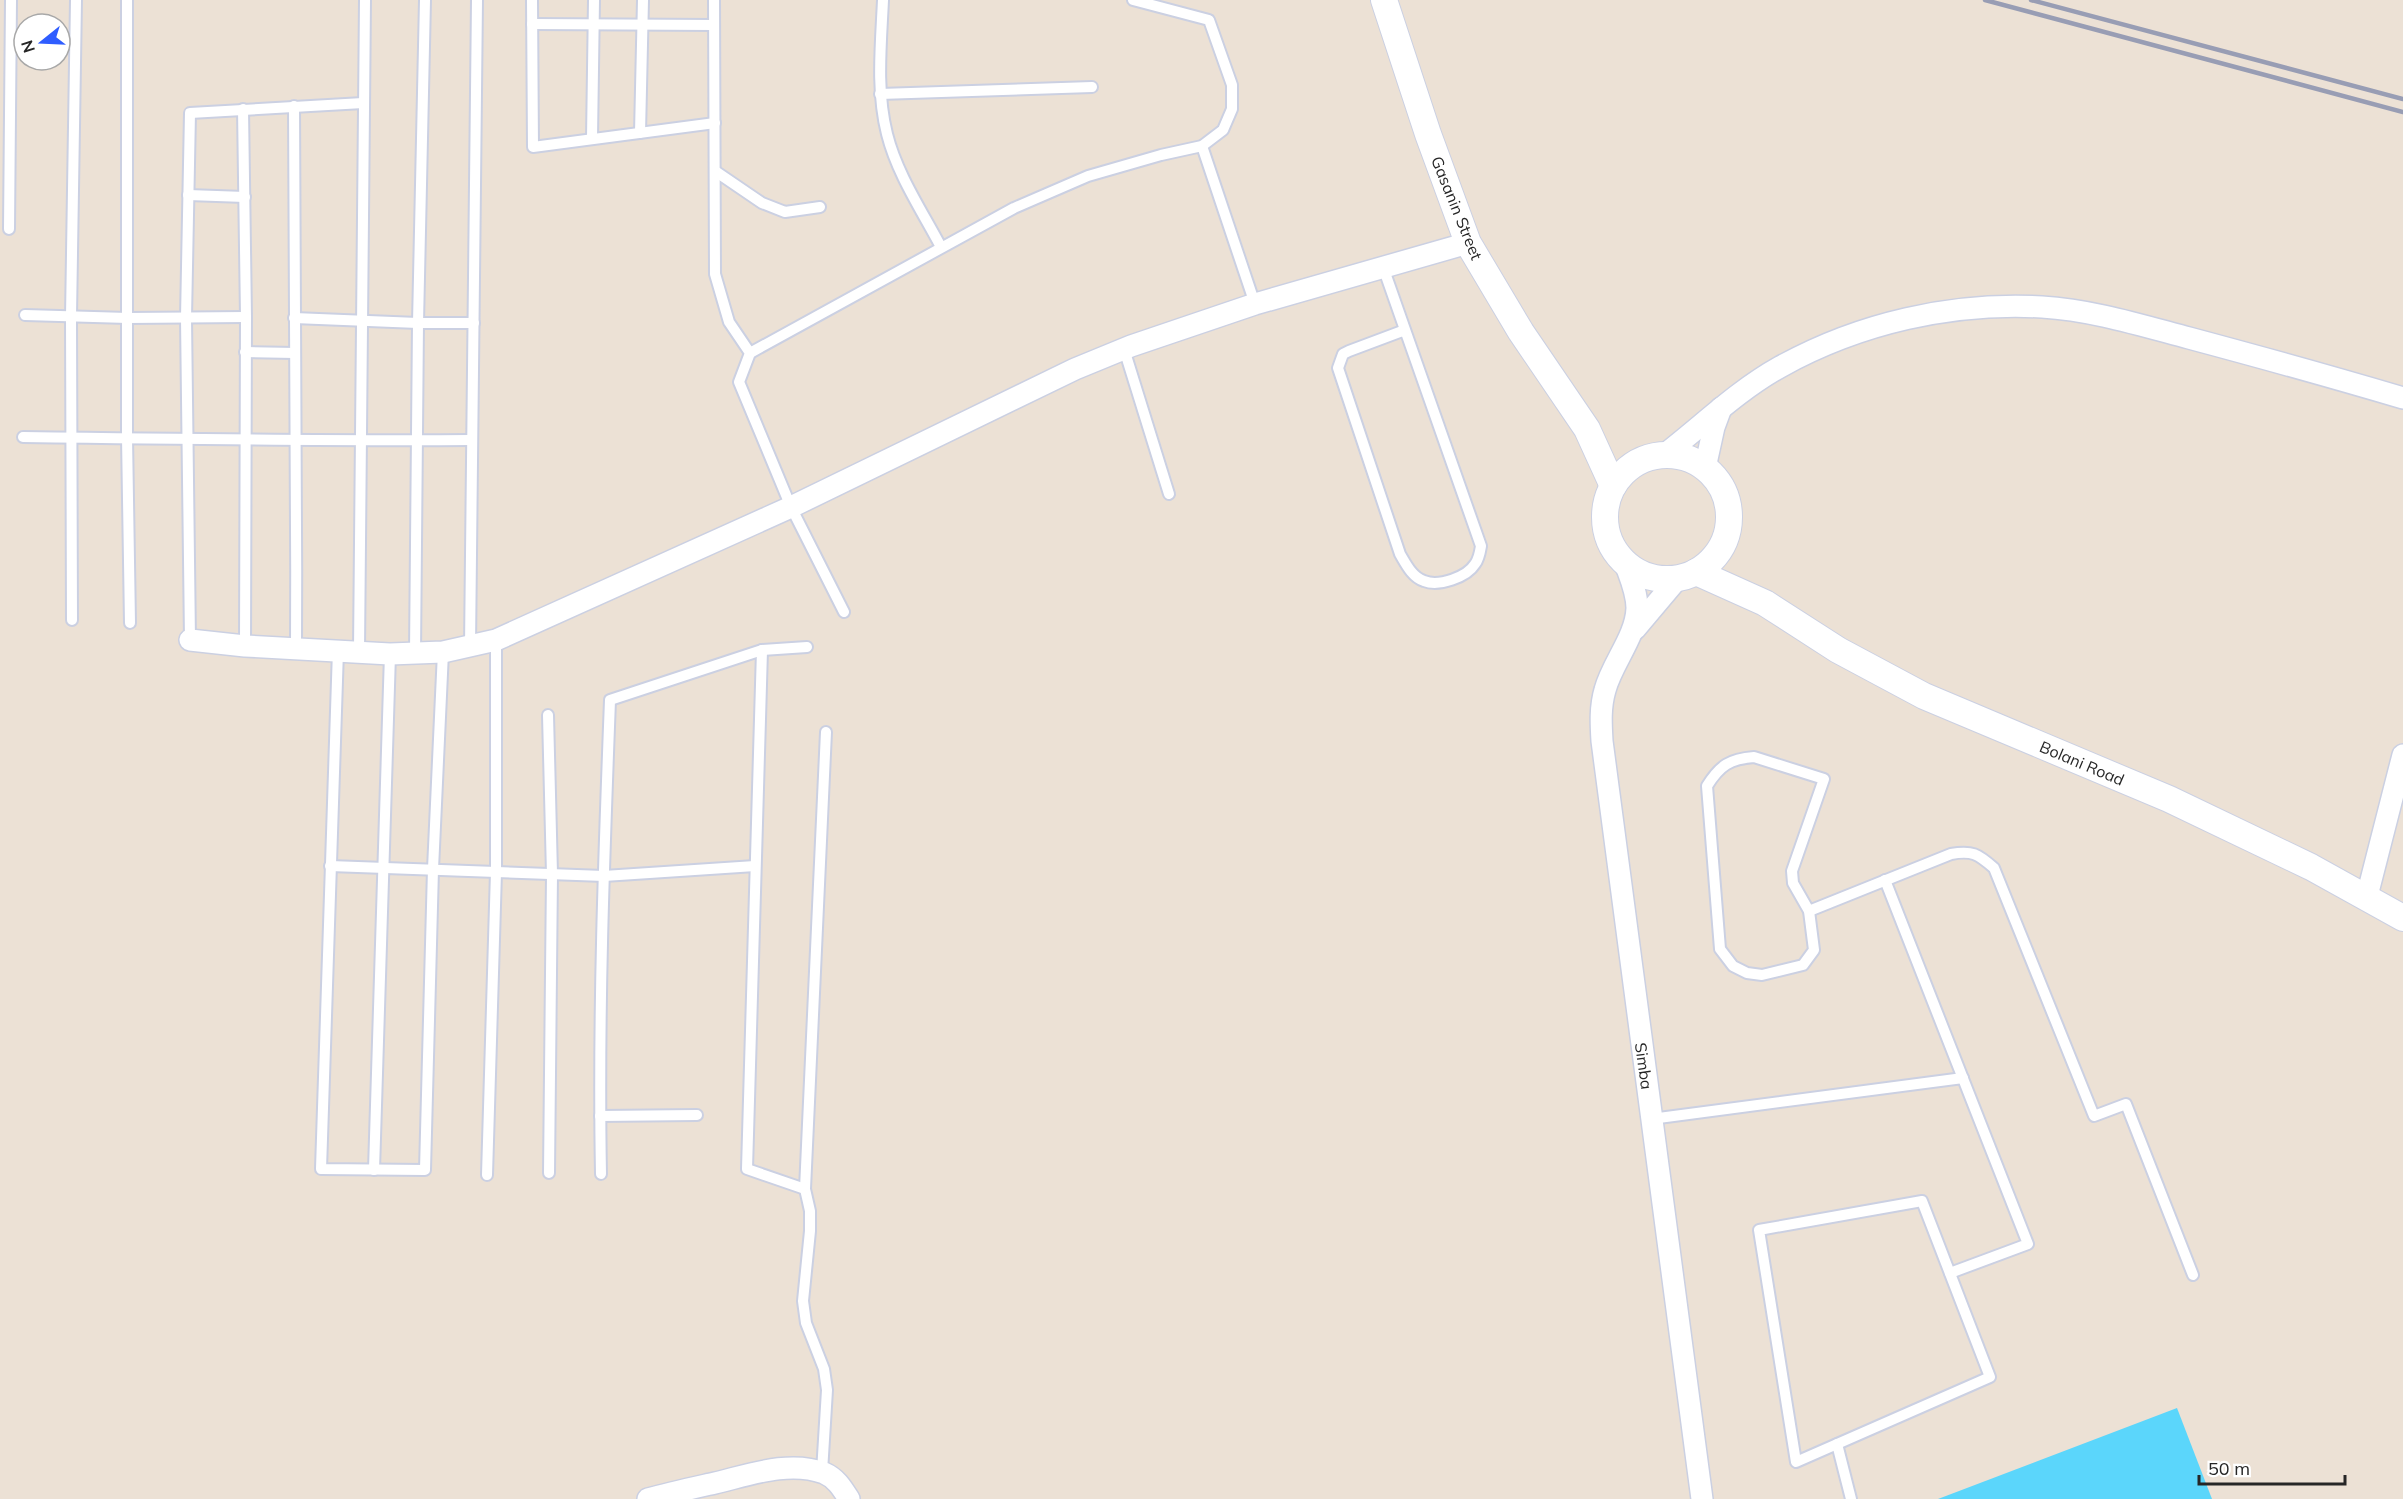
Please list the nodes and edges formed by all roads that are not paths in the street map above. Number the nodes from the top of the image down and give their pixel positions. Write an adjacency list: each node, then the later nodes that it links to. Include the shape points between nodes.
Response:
1 (11, 0): 31 (lane)
2 (76, 0): 37 (lane)
3 (128, 0): 39 (lane)
4 (365, 0): 20 (lane)
5 (425, 0): 43 (lane)
6 (477, 0): 44 (lane)
7 (532, 0): 14 (lane)
8 (594, 0): 15 (lane)
9 (643, 0): 16 (lane)
10 (714, 0): 17 (lane)
11 (883, 0): 19 (lane)
12 (1133, 0): 26 (lane, via 1209,20 1232,85 1232,109 1223,130)
13 (1384, 0): 32 (street, Gasanin Street)
14 (532, 24): 15 (lane); 25 (lane, via 533,147)
15 (594, 25): 16 (lane); 25 (lane)
16 (643, 25): 17 (lane); 24 (lane)
17 (714, 25): 23 (lane)
18 (1092, 87): 19 (lane)
19 (880, 94): 33 (lane, via 887,135 901,172)
20 (363, 102): 21 (lane); 42 (lane)
21 (294, 106): 22 (lane); 41 (lane)
22 (243, 109): 28 (lane, via 190,113); 29 (lane)
23 (715, 123): 24 (lane); 27 (lane)
24 (640, 133): 25 (lane)
25 (592, 138)
26 (1202, 146): 33 (lane, via 1088,176 1014,208); 35 (lane)
27 (715, 171): 30 (lane, via 762,203 785,212); 49 (lane, via 715,274 729,322)
28 (188, 195): 29 (lane); 40 (lane)
29 (245, 198): 38 (lane)
30 (820, 207)
31 (9, 229)
32 (1468, 243): 34 (street); 52 (street, Gasanin Street, via 1521,333)
33 (941, 247): 49 (lane)
34 (1383, 267): 35 (street); 45 (lane)
35 (1255, 304): 46 (street)
36 (25, 315): 37 (lane)
37 (71, 317): 39 (lane); 55 (lane)
38 (246, 317): 40 (lane); 47 (lane)
39 (128, 318): 40 (lane); 54 (lane)
40 (186, 318): 58 (lane)
41 (294, 318): 42 (lane); 48 (lane)
42 (362, 321): 43 (lane); 59 (lane)
43 (418, 323): 44 (lane); 61 (lane)
44 (474, 323): 60 (lane)
45 (1405, 330): 45 (lane, via 1343,354 1338,368 1400,554 1417,577 1426,583 1439,582 1468,573 1477,562 1481,546)
46 (1124, 349): 65 (lane); 66 (street)
47 (245, 352): 48 (lane); 56 (lane)
48 (295, 353): 57 (lane)
49 (750, 354): 66 (lane, via 739,382)
50 (2403, 398): 51 (street, via 2221,346 2089,313 2042,307 1949,311 1860,331 1779,367)
51 (1721, 407): 62 (street); 63 (street)
52 (1587, 429): 62 (street, Gasanin Street, via 1604,447 1620,455); 64 (street, Gasanin Street)
53 (23, 437): 55 (lane)
54 (127, 437): 55 (lane); 58 (lane); 73 (lane)
55 (71, 438): 72 (lane)
56 (244, 439): 57 (lane); 58 (lane); 77 (lane)
57 (298, 439): 59 (lane); 80 (lane)
58 (188, 440): 75 (lane)
59 (360, 440): 61 (lane); 83 (lane)
60 (471, 440): 61 (lane); 78 (lane)
61 (419, 441): 86 (lane)
62 (1652, 458): 63 (street, via 1683,457); 64 (street, via 1625,471)
63 (1705, 468): 67 (street, via 1721,486 1728,507 1729,525)
64 (1613, 486): 68 (street, via 1606,504 1605,523 1613,548)
65 (1169, 494)
66 (791, 507): 71 (lane); 76 (street)
67 (1722, 547): 69 (street, via 1711,561); 70 (street, Bolani Road, via 1741,579)
68 (1625, 563): 69 (street, via 1659,579); 74 (street, via 1637,608)
69 (1687, 575): 70 (street, Bolani Road); 74 (street, via 1659,598)
70 (1765, 603): 98 (street, Bolani Road, via 1838,650 1924,696 2169,799)
71 (844, 612)
72 (72, 620)
73 (130, 623)
74 (1629, 637): 104 (street, Simba, via 1605,688 1601,722)
75 (190, 640): 77 (street)
76 (496, 640): 78 (street); 94 (lane)
77 (245, 646): 80 (street)
78 (470, 647): 84 (street)
79 (807, 647): 82 (lane)
80 (296, 648): 81 (street)
81 (338, 650): 83 (street); 90 (lane)
82 (762, 650): 91 (lane); 96 (lane, via 610,700)
83 (359, 651): 85 (street)
84 (443, 652): 86 (street); 93 (lane)
85 (390, 654): 86 (street); 92 (lane)
86 (415, 654)
87 (548, 715): 95 (lane)
88 (826, 732): 109 (lane)
89 (2403, 755): 98 (street)
90 (330, 866): 92 (lane); 105 (lane, via 321,1169)
91 (755, 866): 96 (lane); 109 (lane, via 747,1169)
92 (382, 868): 93 (lane); 105 (lane)
93 (433, 870): 94 (lane); 105 (lane, via 425,1170)
94 (496, 872): 95 (lane); 108 (lane)
95 (552, 874): 96 (lane); 106 (lane)
96 (604, 876): 103 (lane)
97 (1885, 880): 99 (lane); 101 (lane); 111 (lane, via 1966,851 1994,868 2094,1116 2126,1104)
98 (2367, 896): 100 (street, Bolani Road)
99 (1809, 912): 99 (lane, via 1814,950 1803,965 1762,975 1747,973 1733,966 1720,949 1707,786 1716,771 1736,759 1754,757 1824,779 1792,871 1793,883)
100 (2403, 918)
101 (1963, 1078): 104 (lane); 110 (lane, via 2028,1244)
102 (697, 1115): 103 (lane)
103 (600, 1116): 107 (lane)
104 (1651, 1119): 116 (street, Simba)
105 (374, 1170)
106 (549, 1173)
107 (601, 1174)
108 (487, 1175)
109 (805, 1189): 113 (lane, via 810,1231 803,1301 827,1390)
110 (1950, 1273): 112 (lane, via 1990,1377); 112 (lane, via 1922,1201 1759,1230 1796,1462)
111 (2193, 1275)
112 (1837, 1444): 117 (lane)
113 (822, 1472): 114 (street, via 776,1469); 115 (street)
114 (648, 1499)
115 (849, 1499)
116 (1702, 1499)
117 (1851, 1499)

